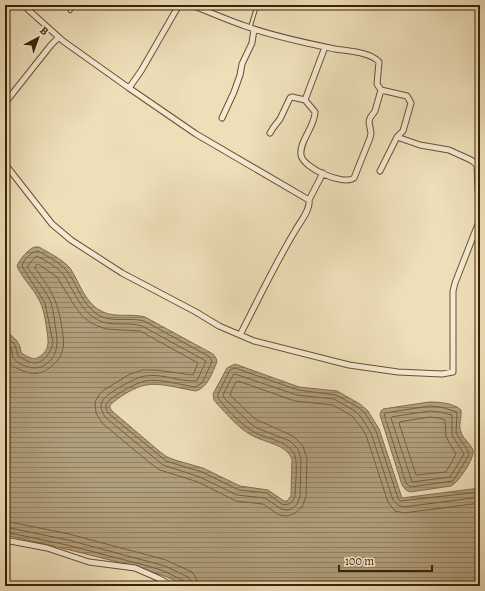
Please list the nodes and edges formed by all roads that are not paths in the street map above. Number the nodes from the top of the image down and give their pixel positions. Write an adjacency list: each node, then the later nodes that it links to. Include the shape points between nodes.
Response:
1 (23, 5): 8 (street)
2 (75, 5): 6 (lane)
3 (179, 5): 10 (street)
4 (191, 5): 7 (street)
5 (257, 5): 7 (lane)
6 (70, 10)
7 (252, 29): 9 (street); 14 (street, via 252,43)
8 (58, 38): 10 (street); 13 (street)
9 (325, 47): 11 (street, via 376,58 377,84); 12 (street)
10 (130, 87): 21 (street, via 196,134)
11 (380, 90): 16 (street, via 404,95 410,100 405,127); 19 (street, via 375,111 369,122 370,138 353,178 333,178)
12 (305, 100): 15 (street, via 290,97); 19 (street, via 315,112 315,118 302,147 301,156 304,162)
13 (5, 103)
14 (222, 118)
15 (270, 133)
16 (397, 137): 18 (street); 20 (street, via 420,145 449,150 471,160 477,166)
17 (5, 164): 24 (street, via 52,224 71,240 122,273)
18 (380, 171)
19 (323, 173): 21 (street)
20 (479, 186): 22 (street)
21 (309, 200): 24 (street, via 308,208)
22 (480, 202)
23 (480, 219): 24 (street, via 453,291 454,370 451,373 398,372 349,366)
24 (240, 335)
25 (5, 540): 26 (street, via 48,548 89,562 135,568)
26 (172, 586)

